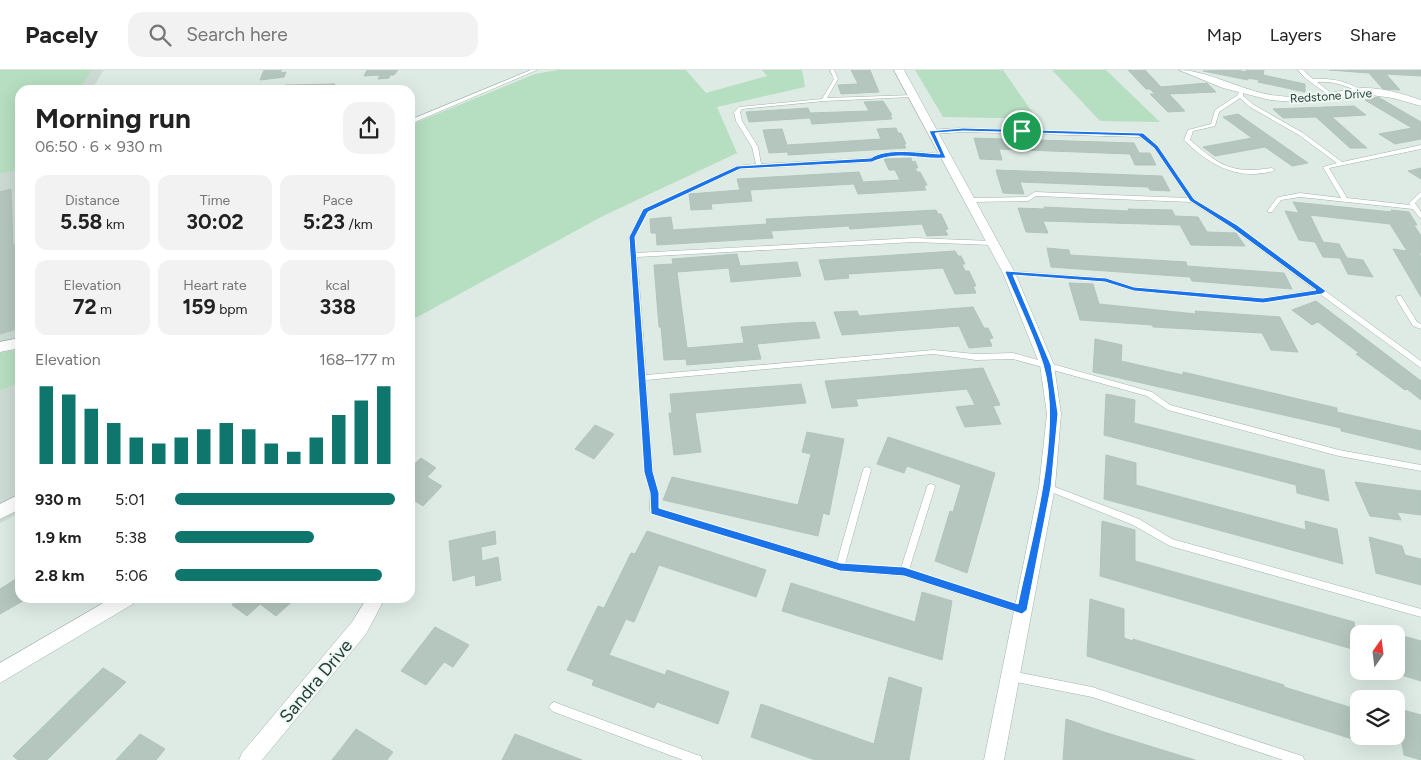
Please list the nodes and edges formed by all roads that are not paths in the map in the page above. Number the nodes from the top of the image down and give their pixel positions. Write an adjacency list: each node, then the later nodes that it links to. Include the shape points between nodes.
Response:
1 (535, 70): 13 (lane)
2 (832, 70): 11 (lane, via 836,79)
3 (899, 70): 9 (street)
4 (1184, 70): 8 (street, Redstone Drive)
5 (1300, 70): 6 (lane)
6 (1312, 81): 7 (lane, via 1342,82); 10 (lane)
7 (1361, 92): 10 (street, Redstone Drive); 12 (street, Redstone Drive)
8 (1240, 93): 10 (street, Redstone Drive, via 1288,99); 17 (lane, via 1252,106 1301,134); 19 (lane, via 1217,111 1213,125 1191,130 1187,140 1226,170 1251,174)
9 (912, 96): 11 (lane); 14 (street)
10 (1333, 96)
11 (824, 100): 18 (lane, via 741,108 737,112 755,147)
12 (1421, 103)
13 (415, 120)
14 (931, 132): 16 (street); 22 (lane, via 1141,134 1156,147)
15 (1421, 146): 17 (lane)
16 (944, 156): 18 (lane, via 879,155 872,160); 21 (street)
17 (1340, 163): 23 (lane, via 1326,167)
18 (759, 166): 28 (lane, via 739,167 645,211 632,237)
19 (1272, 170)
20 (1421, 194): 24 (lane, via 1412,203)
21 (969, 200): 22 (lane, via 1028,199 1035,194); 27 (street)
22 (1192, 200): 30 (lane)
23 (1346, 200): 24 (lane); 25 (lane, via 1300,195 1278,199)
24 (1415, 207): 26 (lane)
25 (1270, 211)
26 (1421, 216)
27 (992, 243): 28 (lane, via 914,240); 29 (street)
28 (633, 255): 37 (lane)
29 (1009, 272): 30 (lane, via 1106,280 1134,289 1263,300); 35 (street)
30 (1322, 291): 36 (lane)
31 (1399, 298): 32 (lane)
32 (1421, 328)
33 (15, 344): 34 (street)
34 (0, 347)
35 (1047, 365): 37 (lane, via 1013,356 976,357 933,352); 38 (lane, via 1149,394 1168,407 1339,453); 41 (street, via 1054,414)
36 (1421, 365)
37 (642, 378): 44 (lane, via 654,511)
38 (1421, 468)
39 (867, 470): 44 (lane)
40 (931, 487): 45 (lane)
41 (1047, 487): 48 (street); 49 (lane, via 1136,522 1170,542)
42 (15, 504): 43 (street)
43 (0, 512)
44 (840, 567): 45 (lane)
45 (904, 572): 48 (lane)
46 (118, 603): 50 (street)
47 (373, 603): 53 (street, Sandra Drive, via 359,628)
48 (1022, 610): 51 (street)
49 (1421, 613)
50 (0, 674)
51 (1009, 675): 55 (street); 56 (lane, via 1092,692)
52 (554, 707): 54 (lane)
53 (249, 760)
54 (698, 760)
55 (994, 760)
56 (1299, 760)

